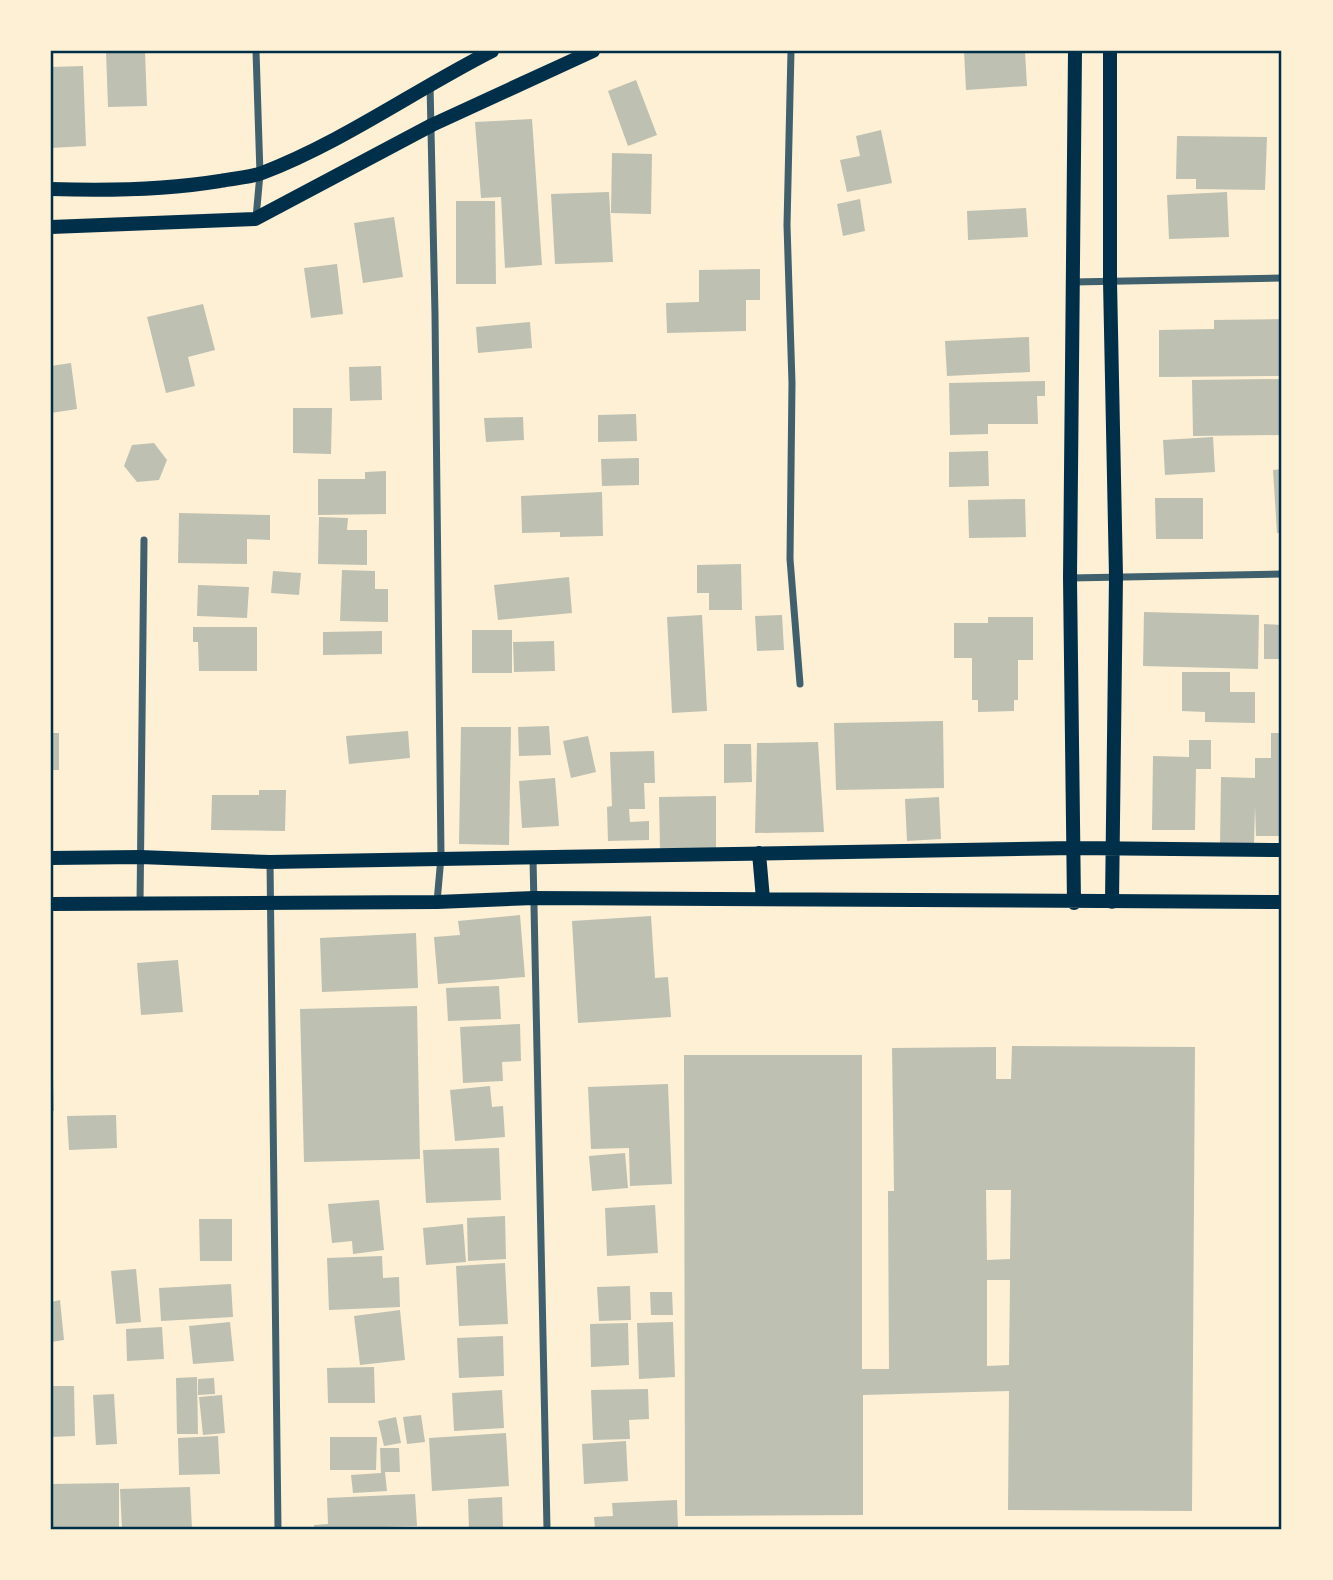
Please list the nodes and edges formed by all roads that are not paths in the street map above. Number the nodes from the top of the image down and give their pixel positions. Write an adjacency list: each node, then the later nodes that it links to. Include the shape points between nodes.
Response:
1 (256, 51): 9 (street)
2 (492, 51): 7 (main road)
3 (593, 51): 8 (main road)
4 (791, 51): 20 (street, via 787,225 792,383 790,559)
5 (1075, 51): 15 (main road)
6 (1110, 51): 14 (main road)
7 (429, 83): 8 (street); 9 (main road, via 353,130)
8 (432, 125): 11 (main road); 26 (street)
9 (260, 174): 10 (main road, via 184,187); 11 (street)
10 (51, 189)
11 (256, 219): 12 (main road)
12 (51, 227)
13 (1282, 278): 14 (street)
14 (1110, 281): 15 (street); 18 (main road)
15 (1072, 282): 19 (main road)
16 (144, 540): 25 (street)
17 (1282, 574): 18 (street)
18 (1116, 576): 19 (street); 22 (main road)
19 (1070, 578): 21 (main road)
20 (800, 684)
21 (1074, 848): 22 (main road); 24 (main road); 33 (main road)
22 (1112, 848): 23 (main road); 34 (main road)
23 (1282, 850)
24 (759, 853): 27 (main road); 31 (main road)
25 (140, 856): 28 (main road); 29 (main road); 38 (street)
26 (440, 857): 27 (main road); 29 (main road); 32 (street)
27 (533, 857): 30 (street)
28 (51, 858)
29 (270, 862): 36 (street)
30 (534, 898): 31 (main road); 32 (main road); 40 (street)
31 (763, 900): 33 (main road)
32 (437, 902): 36 (main road)
33 (1074, 902): 34 (main road)
34 (1112, 902): 35 (main road)
35 (1282, 902)
36 (273, 903): 38 (main road); 39 (street)
37 (51, 904): 38 (main road)
38 (140, 905)
39 (278, 1529)
40 (547, 1529)

